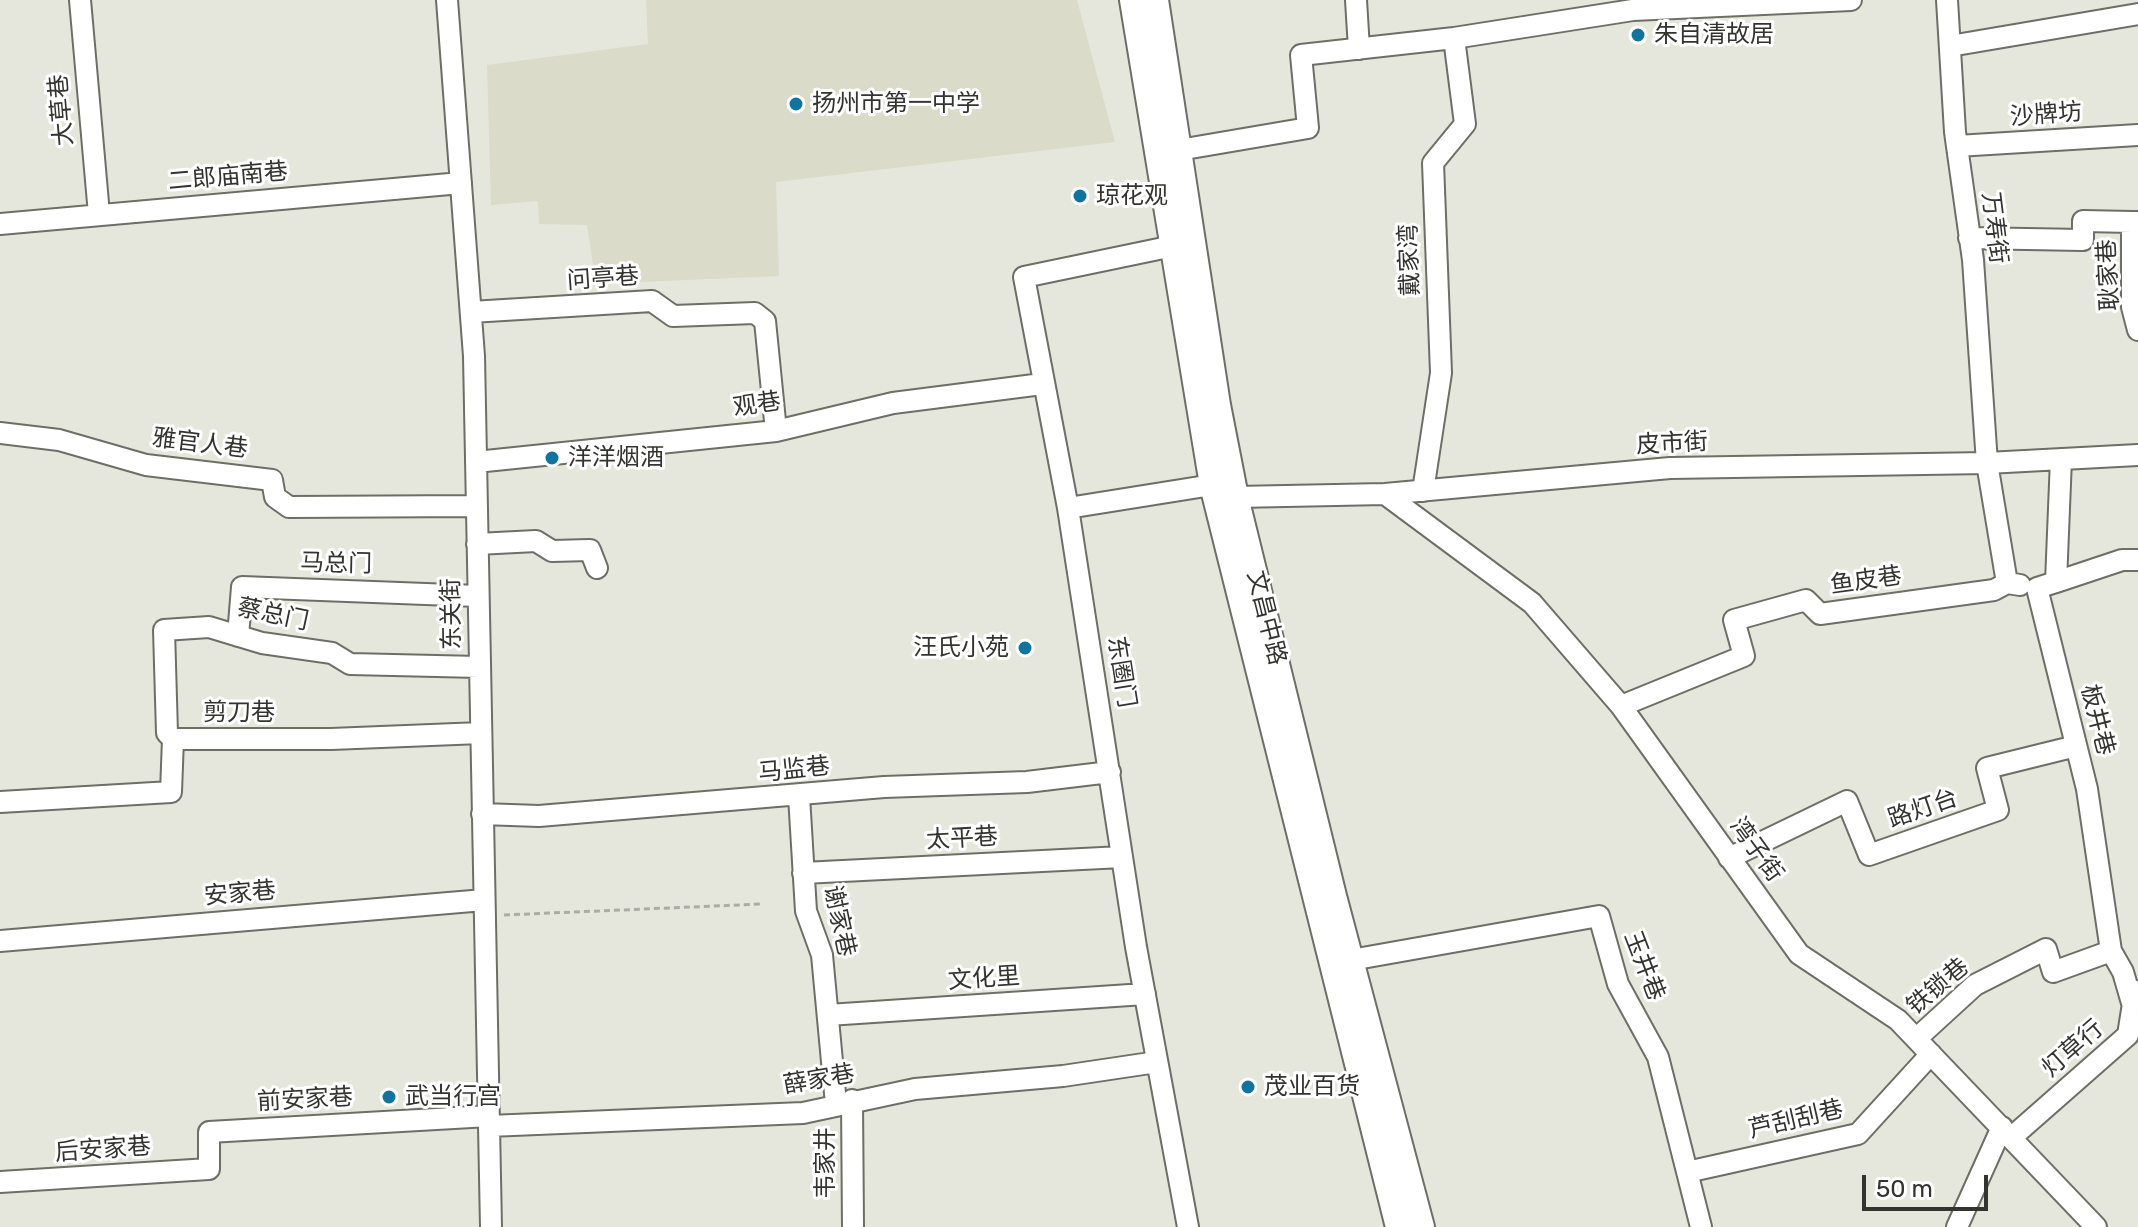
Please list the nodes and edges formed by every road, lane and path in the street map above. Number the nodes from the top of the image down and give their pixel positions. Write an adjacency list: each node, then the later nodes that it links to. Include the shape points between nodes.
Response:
1 (80, 0): 16 (street, 大草巷)
2 (447, 0): 15 (street, 东关街)
3 (1132, 0): 20 (main road, 文昌中路)
4 (1156, 0): 14 (main road, 文昌中路)
5 (1356, 0): 11 (street)
6 (1851, 0): 9 (street, via 1633,10)
7 (1947, 0): 10 (street, 万寿街)
8 (2138, 14): 10 (street)
9 (1454, 38): 11 (street); 31 (street, 戴家湾, via 1465,124 1433,163 1441,373)
10 (1950, 46): 13 (street, 万寿街)
11 (1359, 49): 14 (street, via 1301,55 1308,128)
12 (2138, 135): 13 (street, 沙牌坊)
13 (1957, 146): 19 (street, 万寿街)
14 (1179, 150): 33 (main road, 文昌中路)
15 (461, 183): 16 (street, 二郎庙南巷); 21 (street, 东关街)
16 (99, 214): 18 (street, 二郎庙南巷)
17 (2135, 222): 19 (street, via 2083,221 2083,240); 22 (street, 耿家巷, via 2132,307)
18 (0, 224)
19 (1969, 238): 29 (street, 万寿街)
20 (1173, 246): 23 (street, 东圈门, via 1024,277); 30 (main road, 文昌中路)
21 (471, 312): 24 (street, 问亭巷, via 652,301 673,316 755,313 765,321); 28 (street, 东关街)
22 (2138, 330)
23 (1042, 384): 24 (street, 观巷, via 893,403); 35 (street, 东圈门)
24 (776, 431): 28 (street, 观巷)
25 (0, 433): 34 (street, 雅官人巷, via 59,440 146,465 272,480 275,497 289,507)
26 (2138, 455): 27 (street, 皮市街)
27 (2061, 459): 29 (street, 皮市街); 40 (street, 板井巷)
28 (476, 462): 34 (street, 东关街)
29 (1987, 463): 31 (street, 皮市街, via 1670,468); 39 (street, 万寿街)
30 (1212, 485): 33 (street, 皮市街); 35 (street); 75 (main road, 文昌中路)
31 (1423, 491): 32 (street, 皮市街)
32 (1385, 494): 33 (street, 皮市街); 44 (street, 湾子街, via 1532,603)
33 (1236, 497): 59 (main road, 文昌中路)
34 (476, 506): 36 (street, 东关街)
35 (1068, 508): 48 (street, 东圈门)
36 (477, 544): 38 (street, via 536,541 552,551 590,550); 41 (street, 东关街)
37 (2138, 560): 40 (street, via 2122,560)
38 (597, 568)
39 (2007, 583): 40 (street, 鱼皮巷); 44 (street, 鱼皮巷, via 1994,590 1820,614 1806,600 1734,620 1744,656)
40 (2047, 585): 47 (street, 板井巷)
41 (478, 596): 42 (street, 马总门, via 242,587); 43 (street, 东关街)
42 (238, 636): 43 (street, 蔡总门, via 332,653 350,664); 46 (street, 蔡总门, via 209,627 164,630 167,733)
43 (479, 667): 45 (street, 东关街)
44 (1621, 706): 53 (street, 湾子街)
45 (481, 733): 46 (street, 剪刀巷); 51 (street, 东关街)
46 (173, 739): 50 (street, 剪刀巷, via 171,792)
47 (2076, 746): 53 (street, 路灯台, via 1987,768 1998,810 1869,855 1847,801); 58 (street, 板井巷)
48 (1110, 772): 49 (street, 马监巷); 52 (street, 东圈门)
49 (799, 796): 51 (street, 马监巷, via 539,816); 54 (street, 谢家巷)
50 (0, 802)
51 (482, 814): 56 (street, 东关街)
52 (1122, 857): 54 (street, 太平巷); 61 (street, 东圈门)
53 (1729, 858): 64 (street, 湾子街, via 1799,954 1898,1020)
54 (803, 873): 63 (street, 谢家巷, via 806,911 822,955)
55 (762, 904): 56 (path)
56 (484, 908): 57 (street, 安家巷); 67 (street, 东关街)
57 (0, 941)
58 (2111, 951): 62 (street, 板井巷); 64 (street, 铁锁巷, via 2053,972 2046,949 1975,985)
59 (1351, 960): 70 (street, 玉井巷, via 1599,916 1618,984 1658,1057); 76 (main road, 文昌中路)
60 (2138, 982): 62 (street, 灯草行)
61 (1145, 994): 63 (street, 文化里); 65 (street, 东圈门)
62 (2132, 1003): 68 (street, 灯草行, via 2128,1035)
63 (828, 1015): 66 (street, 谢家巷)
64 (1924, 1047): 68 (street, 湾子街); 70 (street, 芦刮刮巷, via 1858,1134)
65 (1157, 1062): 66 (street, 薛家巷); 74 (street, 东圈门)
66 (844, 1102): 67 (street, 薛家巷, via 803,1113); 73 (street, 韦家井)
67 (489, 1121): 69 (street, 前安家巷, via 209,1132); 72 (street, 东关街)
68 (2007, 1132): 78 (street); 79 (street, 湾子街)
69 (209, 1169): 71 (street, 后安家巷)
70 (1687, 1172): 77 (street, 玉井巷)
71 (0, 1182)
72 (491, 1227)
73 (853, 1227)
74 (1188, 1227)
75 (1398, 1227)
76 (1422, 1227)
77 (1701, 1227)
78 (1957, 1227)
79 (2096, 1227)

